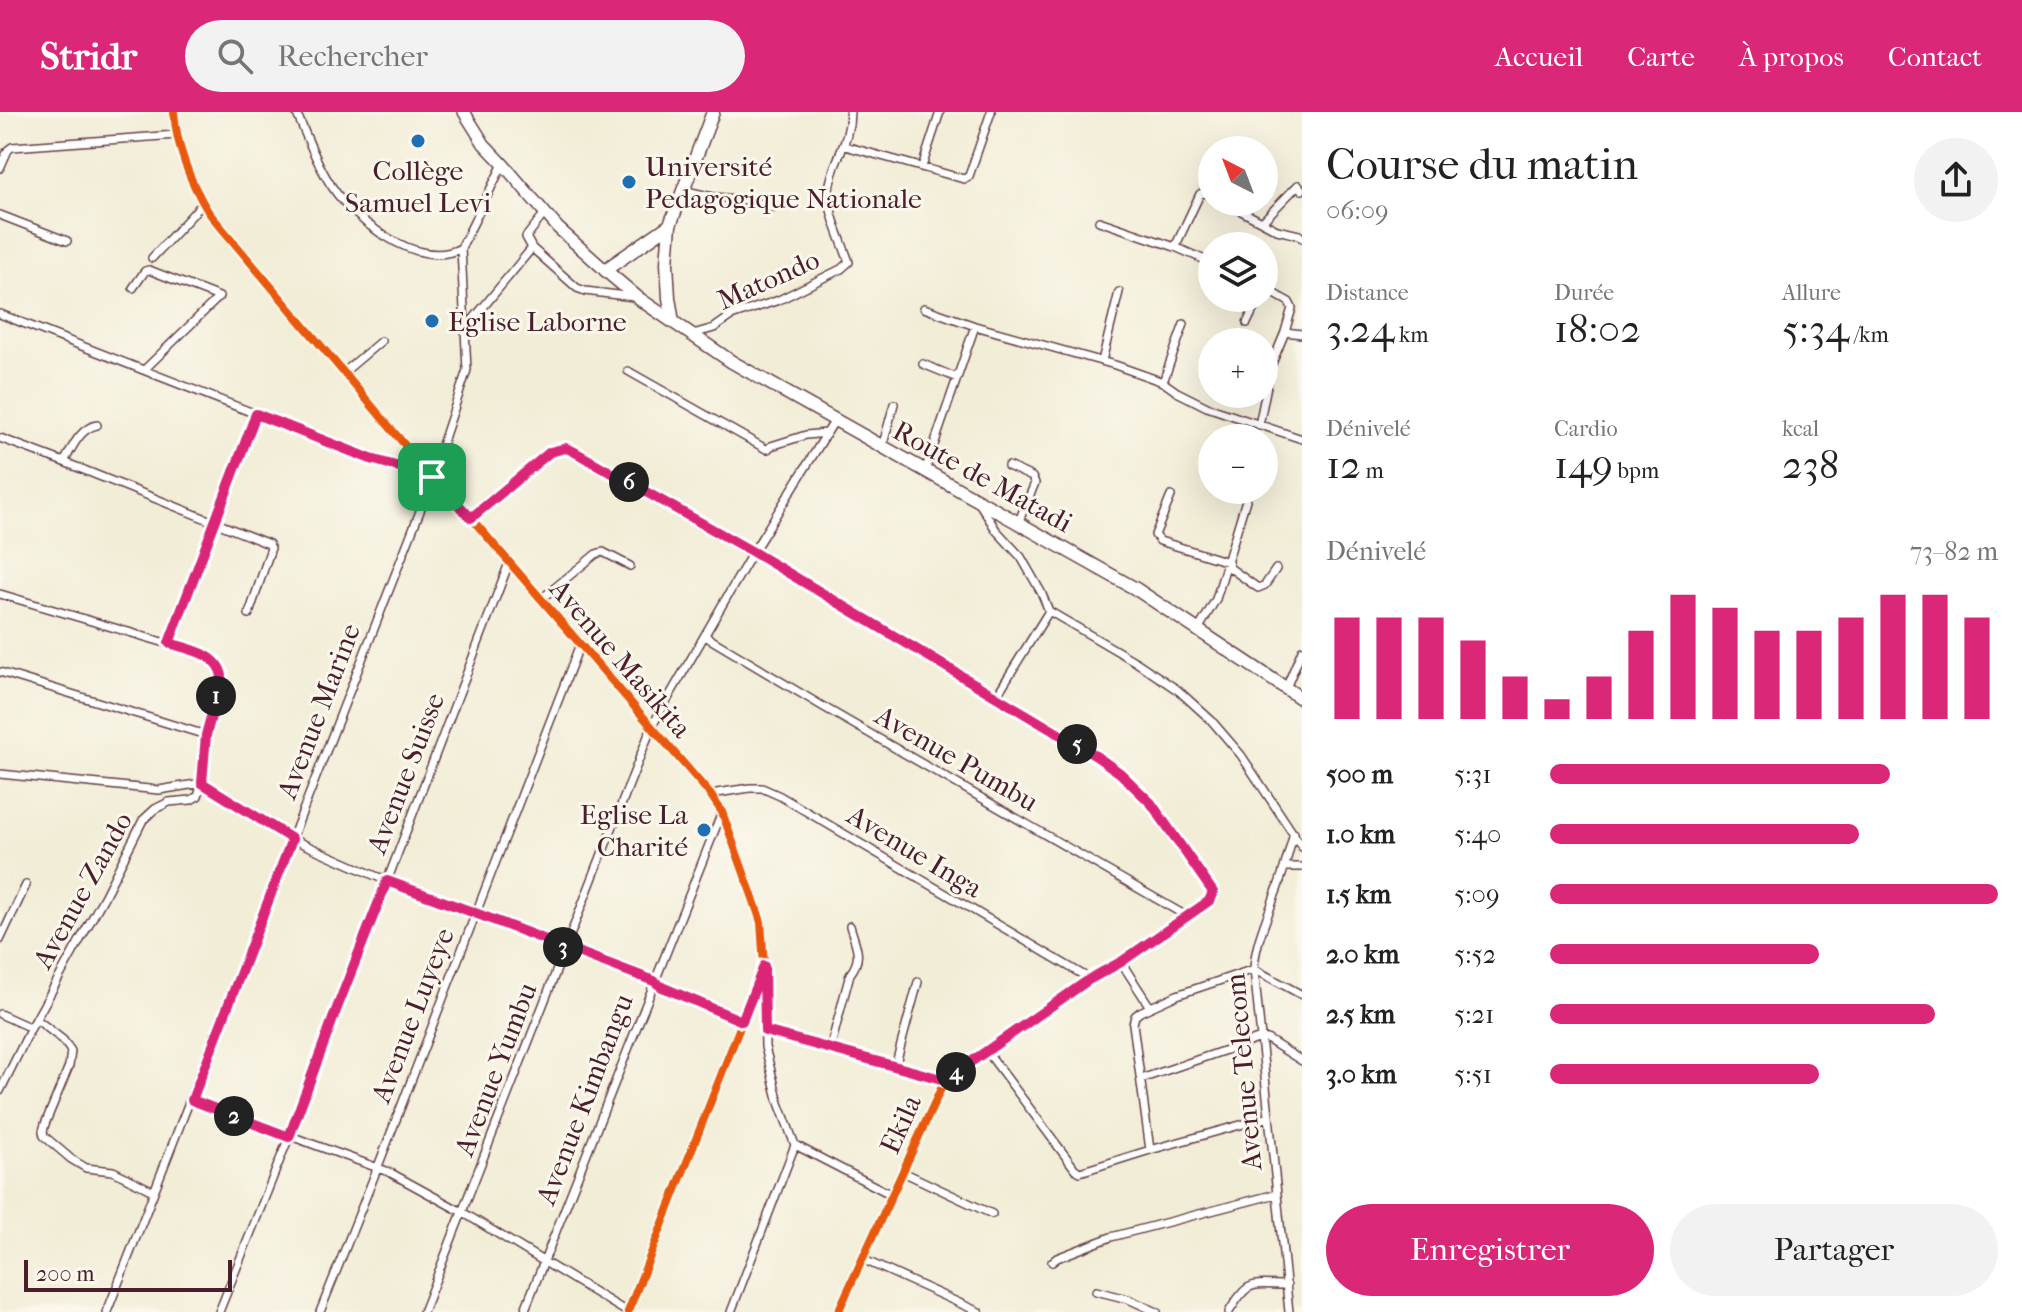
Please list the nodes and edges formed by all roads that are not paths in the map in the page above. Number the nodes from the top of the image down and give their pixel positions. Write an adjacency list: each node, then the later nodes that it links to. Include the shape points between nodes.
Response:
1 (174, 112): 8 (street, Avenue Masikita)
2 (296, 112): 28 (street, via 325,174 341,199 365,220 414,250 438,253)
3 (464, 112): 11 (main road)
4 (713, 112): 15 (highway)
5 (850, 112): 9 (street, Matondo)
6 (940, 112): 12 (street)
7 (991, 112): 12 (street, via 966,178)
8 (176, 135): 10 (street, via 12,147); 17 (street, Avenue Masikita)
9 (845, 146): 12 (street); 47 (street, Matondo, via 829,191 849,262 779,300)
10 (2, 158): 13 (street)
11 (503, 164): 19 (main road); 28 (street)
12 (922, 167)
13 (0, 168)
14 (1301, 185): 23 (street)
15 (682, 190): 18 (street); 24 (highway)
16 (1198, 198): 27 (street)
17 (203, 203): 31 (street); 53 (street, Avenue Masikita)
18 (773, 208)
19 (545, 213): 29 (street, via 526,237); 32 (main road)
20 (0, 215): 26 (street)
21 (1251, 216): 23 (street)
22 (1099, 221): 27 (street)
23 (1262, 222): 25 (street)
24 (670, 225): 32 (highway); 40 (highway, via 667,263)
25 (1302, 238)
26 (67, 241)
27 (1175, 247): 30 (street)
28 (461, 248): 44 (street, Avenue Marine)
29 (532, 248): 36 (street, via 577,288); 44 (street)
30 (1198, 257)
31 (152, 258)
32 (605, 270): 36 (highway, Route de Matadi)
33 (133, 288): 51 (street, via 149,270 219,297)
34 (1119, 292): 49 (street)
35 (1278, 296): 45 (street, via 1291,306)
36 (638, 298): 40 (highway, Route de Matadi)
37 (924, 308): 43 (street)
38 (1252, 312): 41 (street)
39 (0, 314): 51 (street)
40 (673, 322): 47 (highway, Route de Matadi)
41 (1247, 323)
42 (1184, 324): 55 (street)
43 (975, 326): 49 (street); 54 (street)
44 (466, 328): 70 (street, Avenue Marine, via 467,370)
45 (1285, 332): 46 (street); 60 (street, via 1271,366)
46 (1302, 334)
47 (691, 335): 58 (highway, Route de Matadi)
48 (381, 341): 53 (street)
49 (1102, 361): 55 (street)
50 (923, 364): 54 (street)
51 (144, 370): 57 (street)
52 (628, 371): 63 (street, via 766,449)
53 (343, 373): 70 (street, Avenue Masikita)
54 (957, 378): 69 (street)
55 (1163, 382): 59 (street, via 1207,407)
56 (894, 404): 66 (street)
57 (256, 414): 70 (street); 75 (street)
58 (835, 420): 63 (street, Avenue Yumbu); 66 (highway, Route de Matadi)
59 (1256, 424)
60 (1259, 424)
61 (97, 425): 67 (street, via 84,432)
62 (1278, 431): 65 (street)
63 (827, 433): 77 (street, Avenue Yumbu)
64 (0, 438): 67 (street)
65 (1302, 439)
66 (882, 448): 69 (highway, Route de Matadi)
67 (64, 462): 75 (street)
68 (1008, 466): 76 (street, via 1035,483)
69 (925, 471): 72 (highway, Route de Matadi)
70 (431, 477): 74 (street, Avenue Masikita); 102 (street, Avenue Marine)
71 (1171, 496): 78 (street, via 1155,535 1158,540)
72 (978, 500): 76 (highway, Route de Matadi); 84 (street, via 1021,557)
73 (1245, 504): 78 (street)
74 (471, 518): 77 (street, via 550,452 566,448); 79 (street, Avenue Masikita)
75 (214, 523): 85 (street, via 271,546); 88 (street)
76 (1018, 523): 86 (highway, Route de Matadi)
77 (753, 552): 87 (street, Avenue Yumbu); 93 (street)
78 (1228, 562): 81 (street, via 1258,588); 86 (street)
79 (509, 563): 83 (street, Avenue Masikita); 106 (street, Avenue Suisse)
80 (630, 566): 83 (street, via 603,552 596,554)
81 (1276, 569)
82 (0, 594): 88 (street)
83 (541, 599): 89 (street, Avenue Masikita)
84 (1049, 611): 93 (street); 101 (street, via 1179,691 1241,755)
85 (249, 614)
86 (1198, 630): 92 (highway, Route de Matadi)
87 (705, 636): 95 (street, Avenue Yumbu); 109 (street, Avenue Pumbu)
88 (169, 643): 96 (street, via 206,655 221,668)
89 (580, 644): 95 (street, Avenue Masikita); 108 (street, Avenue Luyeye)
90 (1302, 650): 92 (street)
91 (0, 672): 96 (street)
92 (1286, 688): 94 (highway, Route de Matadi)
93 (997, 695): 109 (street, Ekila, via 1096,756 1151,803 1213,892)
94 (1302, 699)
95 (652, 726): 99 (street, Avenue Masikita); 112 (street, Avenue Yumbu)
96 (206, 735): 98 (street)
97 (0, 774): 98 (street, via 159,790)
98 (202, 783): 102 (street); 122 (street, Avenue Zando, via 195,799 169,802 143,820)
99 (710, 794): 100 (street, Avenue Masikita); 116 (street, Avenue Inga, via 762,788 780,796)
100 (722, 812): 114 (street, Avenue Masikita, via 761,922); 117 (street, Avenue Kimbangu)
101 (1294, 833): 103 (street); 104 (street, Avenue Telecom)
102 (292, 839): 106 (street); 134 (street, Avenue Marine)
103 (1301, 845)
104 (1285, 867): 105 (street); 115 (street, Avenue Telecom, via 1261,932)
105 (1302, 867)
106 (387, 881): 108 (street); 136 (street, Avenue Suisse)
107 (26, 885): 111 (street)
108 (475, 913): 112 (street); 139 (street, Avenue Luyeye)
109 (1188, 917): 113 (street, Ekila)
110 (850, 926): 127 (street, via 859,958)
111 (0, 940)
112 (566, 948): 117 (street); 144 (street, Avenue Yumbu)
113 (1121, 962): 116 (street, Ekila); 120 (street)
114 (764, 966): 123 (street, Avenue Masikita); 125 (street)
115 (1254, 969): 119 (street); 120 (street); 126 (street, Avenue Telecom)
116 (1090, 979): 128 (street, Ekila)
117 (654, 981): 123 (street); 147 (street, Avenue Kimbangu)
118 (918, 982): 130 (street)
119 (1302, 995)
120 (1150, 1007): 131 (street, via 1135,1016 1133,1024)
121 (0, 1014): 124 (street)
122 (36, 1019): 124 (street, Avenue Zando); 141 (street, via 71,1051 44,1136 86,1168 113,1171)
123 (742, 1021): 156 (street, Avenue Masikita)
124 (31, 1028): 133 (street, Avenue Zando)
125 (765, 1031): 127 (street); 137 (street, via 771,1074)
126 (1261, 1038): 129 (street); 131 (street); 135 (street, Avenue Telecom)
127 (830, 1049): 130 (street)
128 (986, 1050): 132 (street, Ekila); 138 (street, via 1075,1169 1080,1172)
129 (1302, 1061)
130 (895, 1067): 132 (street)
131 (1141, 1079): 138 (street)
132 (945, 1080): 140 (street, Ekila)
133 (0, 1091)
134 (192, 1100): 136 (street); 141 (street, Avenue Marine)
135 (1269, 1117): 138 (street); 142 (street, Avenue Telecom)
136 (289, 1137): 139 (street); 152 (street, Avenue Suisse)
137 (795, 1145): 143 (street); 157 (street)
138 (1150, 1150)
139 (377, 1169): 144 (street); 153 (street, Avenue Luyeye)
140 (903, 1172): 143 (street, Ekila); 145 (street)
141 (153, 1191): 151 (street, Avenue Marine)
142 (1276, 1194): 148 (street, via 1111,1237); 149 (street, Avenue Telecom)
143 (892, 1195): 146 (street, Ekila)
144 (462, 1212): 147 (street); 154 (street, Avenue Yumbu)
145 (992, 1214)
146 (862, 1259): 158 (street, Ekila); 159 (street)
147 (544, 1262): 155 (street, Avenue Kimbangu); 156 (street)
148 (1052, 1262)
149 (1287, 1285): 161 (street, via 1246,1288); 162 (street, Avenue Telecom)
150 (1096, 1291): 160 (street)
151 (108, 1312)
152 (219, 1312)
153 (320, 1312)
154 (423, 1312)
155 (524, 1312)
156 (628, 1312)
157 (731, 1312)
158 (838, 1312)
159 (979, 1312)
160 (1157, 1312)
161 (1229, 1312)
162 (1289, 1312)

